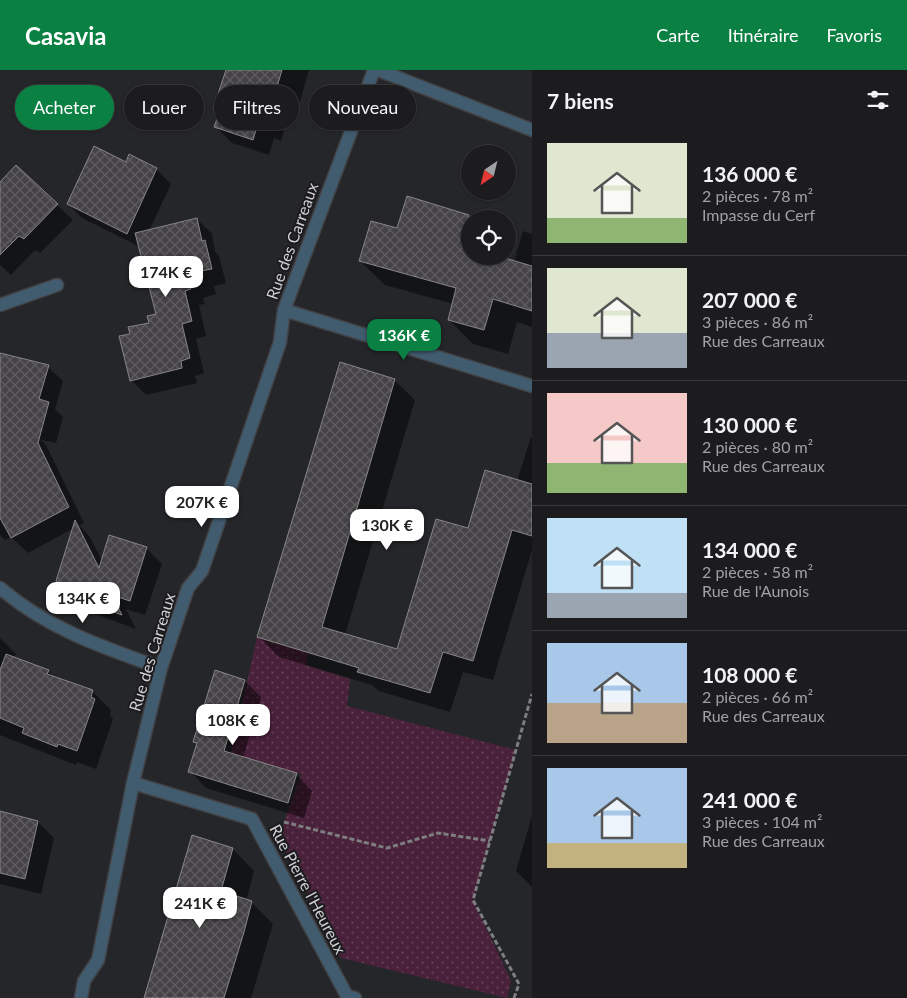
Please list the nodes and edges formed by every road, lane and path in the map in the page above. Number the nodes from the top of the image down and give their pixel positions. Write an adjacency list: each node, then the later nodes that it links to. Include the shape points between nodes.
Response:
1 (374, 70): 6 (street, Rue des Carreaux)
2 (378, 70): 3 (street)
3 (532, 130)
4 (57, 285): 5 (street)
5 (0, 306)
6 (284, 310): 7 (street); 9 (street, Rue des Carreaux, via 280,342 202,571 188,588)
7 (532, 386)
8 (0, 588): 9 (street, via 62,630)
9 (161, 668): 11 (street, Rue des Carreaux)
10 (532, 694): 13 (path)
11 (133, 783): 12 (street, Rue Pierre l'Heureux); 14 (street, Rue des Carreaux, via 98,960 84,981)
12 (252, 819): 13 (path, via 281,821 387,848 438,833); 15 (street, Rue Pierre l'Heureux, via 347,996)
13 (490, 841): 16 (path, via 473,900 519,984)
14 (81, 998)
15 (355, 998)
16 (514, 998)

